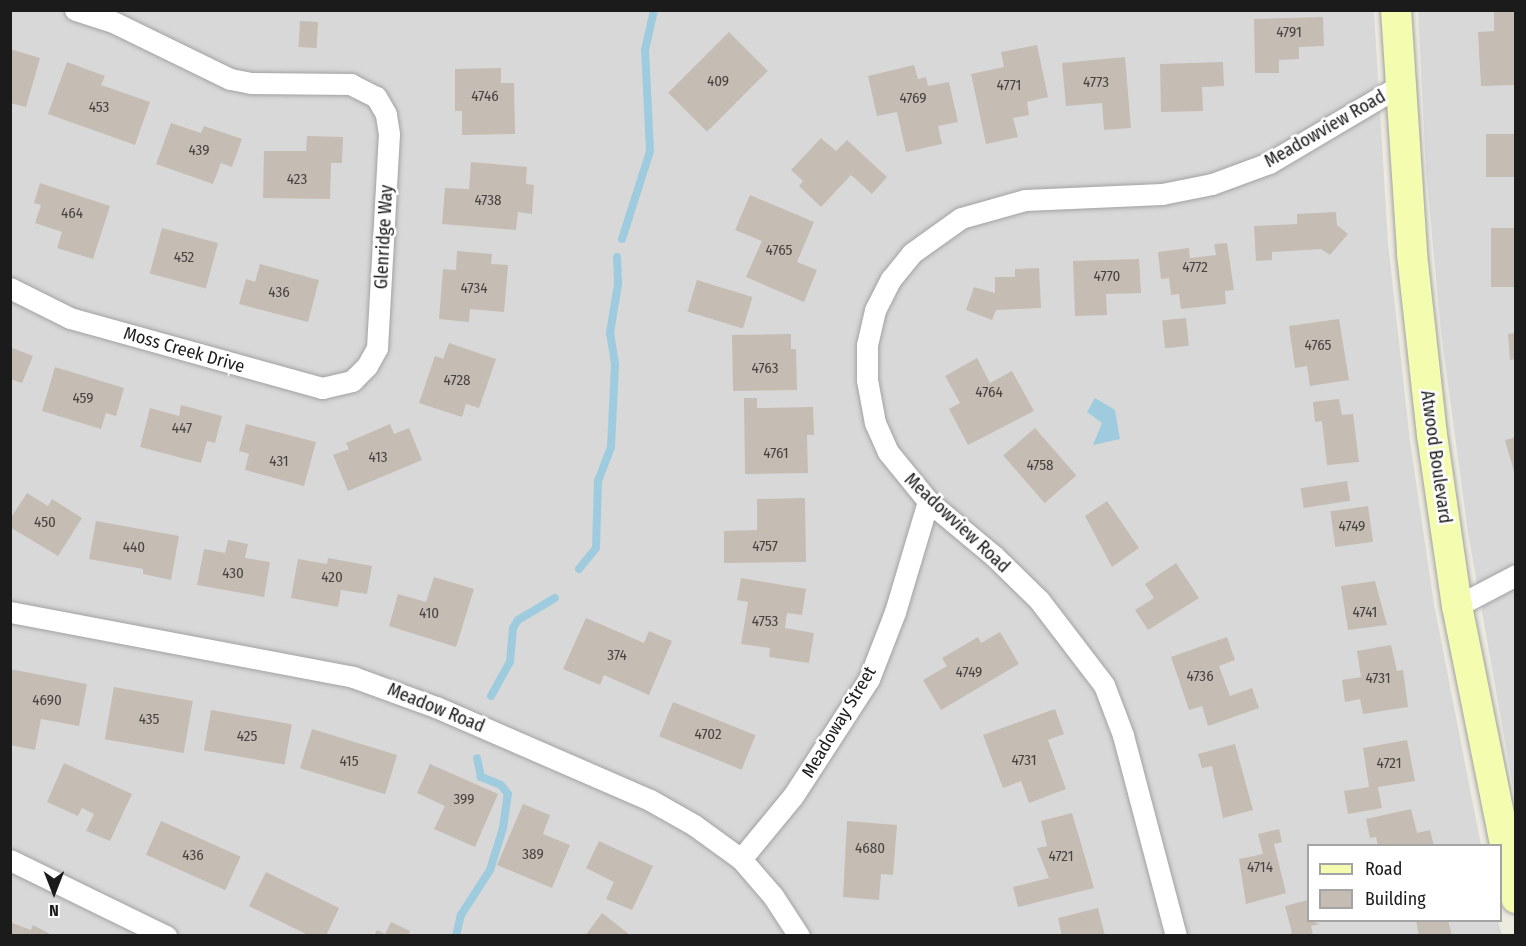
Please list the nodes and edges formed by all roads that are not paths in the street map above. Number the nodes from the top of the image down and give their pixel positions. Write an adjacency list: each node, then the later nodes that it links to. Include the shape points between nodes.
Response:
1 (75, 10): 5 (street, Glenridge Way, via 113,22 230,79 252,83 351,84 376,98 386,114 389,134 379,337 373,357)
2 (1396, 10): 3 (street, Atwood Boulevard)
3 (1399, 86): 6 (street, Meadowview Road, via 1269,163 1212,184 1162,194 1025,200 993,206 961,218 926,241 891,279 875,310 867,345 867,380 875,423 888,452); 8 (street, Atwood Boulevard, via 1420,332)
4 (10, 288): 5 (street, Moss Creek Drive, via 70,318 312,386 343,385)
5 (360, 374)
6 (928, 501): 10 (street, Meadoway Street, via 895,612 869,679 793,796); 15 (street, Meadowview Road, via 1039,600 1104,685 1123,735)
7 (1515, 575): 8 (street)
8 (1457, 606): 12 (street, Atwood Boulevard)
9 (10, 612): 10 (street, Meadow Road, via 353,677 393,689 650,800)
10 (741, 859): 14 (street, Meadow Road, via 773,896)
11 (10, 860): 13 (street)
12 (1515, 898)
13 (166, 936)
14 (799, 936)
15 (1176, 936)

